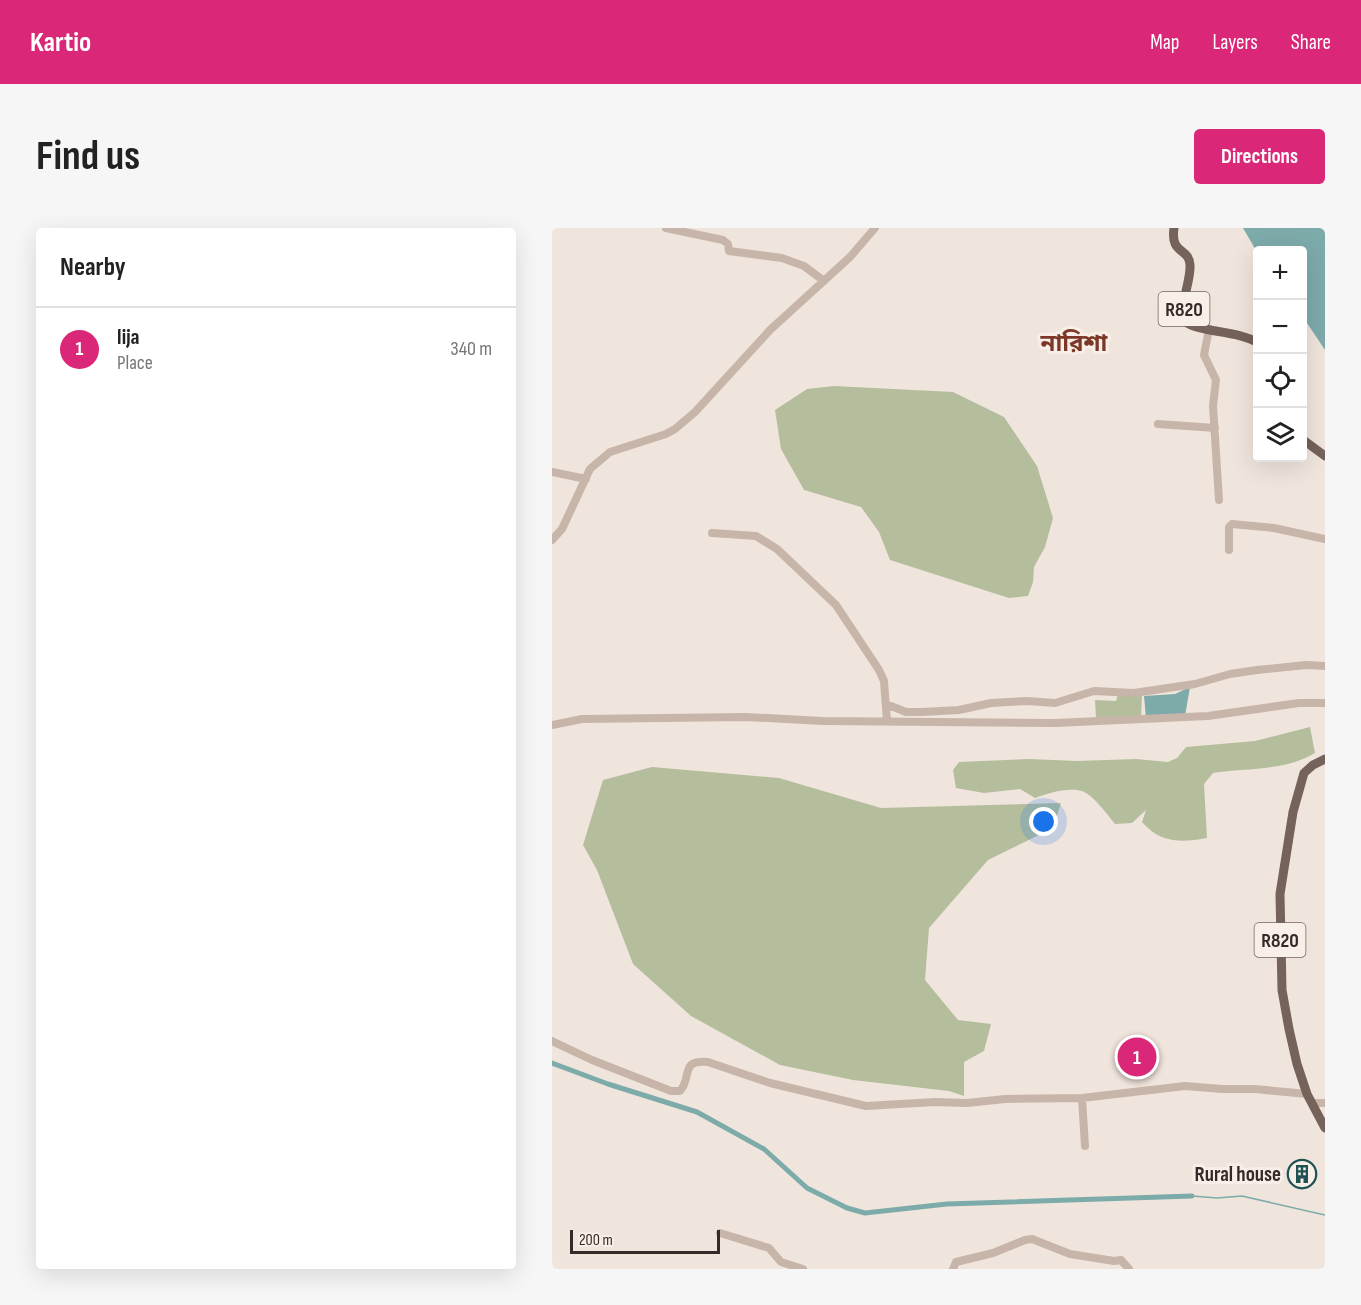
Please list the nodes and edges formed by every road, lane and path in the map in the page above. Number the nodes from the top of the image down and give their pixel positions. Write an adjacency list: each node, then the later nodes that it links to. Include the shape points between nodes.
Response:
1 (666, 228): 4 (street, via 723,240 729,250 782,258 804,266)
2 (875, 228): 4 (street)
3 (1174, 228): 5 (main road, R820, via 1173,242 1190,262 1185,319 1189,325)
4 (824, 281): 12 (street, via 675,429 610,452 590,469)
5 (1209, 329): 6 (main road, R820); 8 (street, via 1204,355 1216,380)
6 (1253, 341)
7 (1158, 424): 8 (street)
8 (1215, 428): 13 (street)
9 (1307, 443): 10 (main road)
10 (1325, 456)
11 (552, 472): 12 (street)
12 (586, 479): 16 (street, via 562,529)
13 (1219, 500)
14 (712, 532): 19 (street, via 756,536 777,549 836,605 879,670)
15 (1325, 539): 17 (street, via 1232,524)
16 (552, 540)
17 (1229, 550)
18 (1325, 666): 19 (street, via 1257,670 1143,692 1094,691 1055,703 991,703 922,712 906,712)
19 (886, 704): 21 (street)
20 (1325, 704): 21 (street, via 1299,703 1232,714 1143,720 1021,724)
21 (887, 721): 22 (street, via 746,717 582,719)
22 (552, 724)
23 (1325, 759): 25 (main road, R820, via 1304,773 1293,812 1280,894 1282,990)
24 (552, 1041): 26 (street, via 676,1092 683,1087 691,1064 700,1061 866,1106)
25 (1307, 1094): 26 (street, via 1185,1086); 27 (main road, R820)
26 (1082, 1098): 30 (street)
27 (1312, 1103): 28 (street); 29 (main road, R820)
28 (1325, 1103)
29 (1325, 1128)
30 (1085, 1146)
31 (720, 1233): 32 (street, via 769,1248 781,1262)
32 (803, 1269)
33 (953, 1269): 34 (street, via 956,1262 1032,1239 1070,1254 1121,1260)
34 (1129, 1269)

